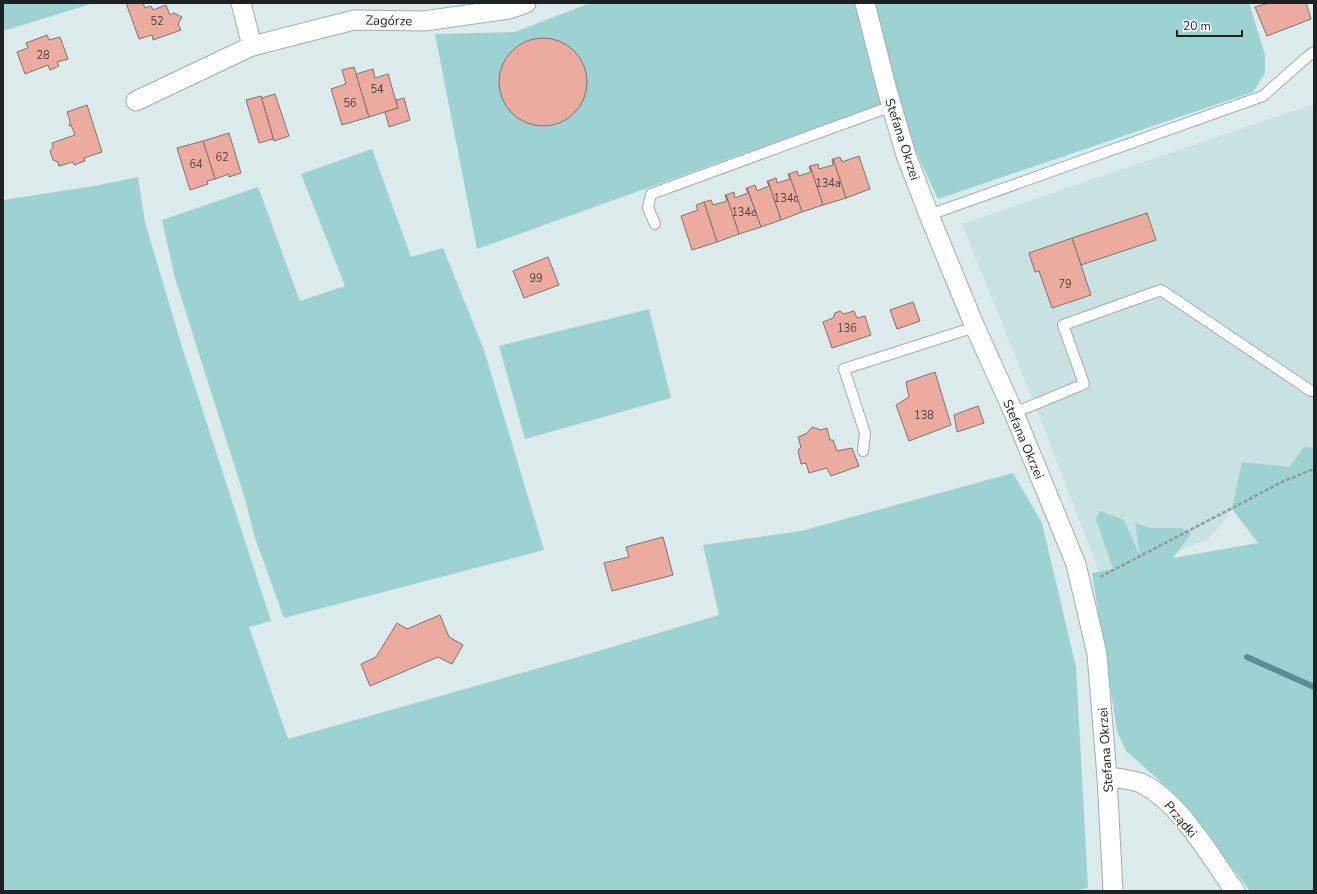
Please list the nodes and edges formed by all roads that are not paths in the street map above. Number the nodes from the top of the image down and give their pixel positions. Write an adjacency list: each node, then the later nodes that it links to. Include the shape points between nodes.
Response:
1 (241, 3): 4 (street)
2 (526, 3): 4 (street, Zagórze, via 509,9 424,21 354,20)
3 (865, 3): 7 (street, Stefana Okrzei)
4 (252, 46): 6 (street, Zagórze)
5 (1314, 52): 8 (lane, via 1263,96)
6 (136, 101)
7 (892, 106): 8 (street, Stefana Okrzei, via 906,155); 9 (lane, via 651,194 648,208)
8 (929, 215): 10 (street, Stefana Okrzei)
9 (655, 224)
10 (975, 327): 12 (street, Stefana Okrzei); 13 (lane, via 844,369 865,433)
11 (1311, 391): 12 (lane, via 1161,290 1062,325 1084,384)
12 (1014, 413): 14 (street, Stefana Okrzei, via 1076,564 1082,586 1097,654)
13 (863, 451)
14 (1107, 776): 15 (street, Stefana Okrzei); 16 (street, Prządki, via 1142,783 1165,799 1184,818)
15 (1113, 891)
16 (1234, 891)

